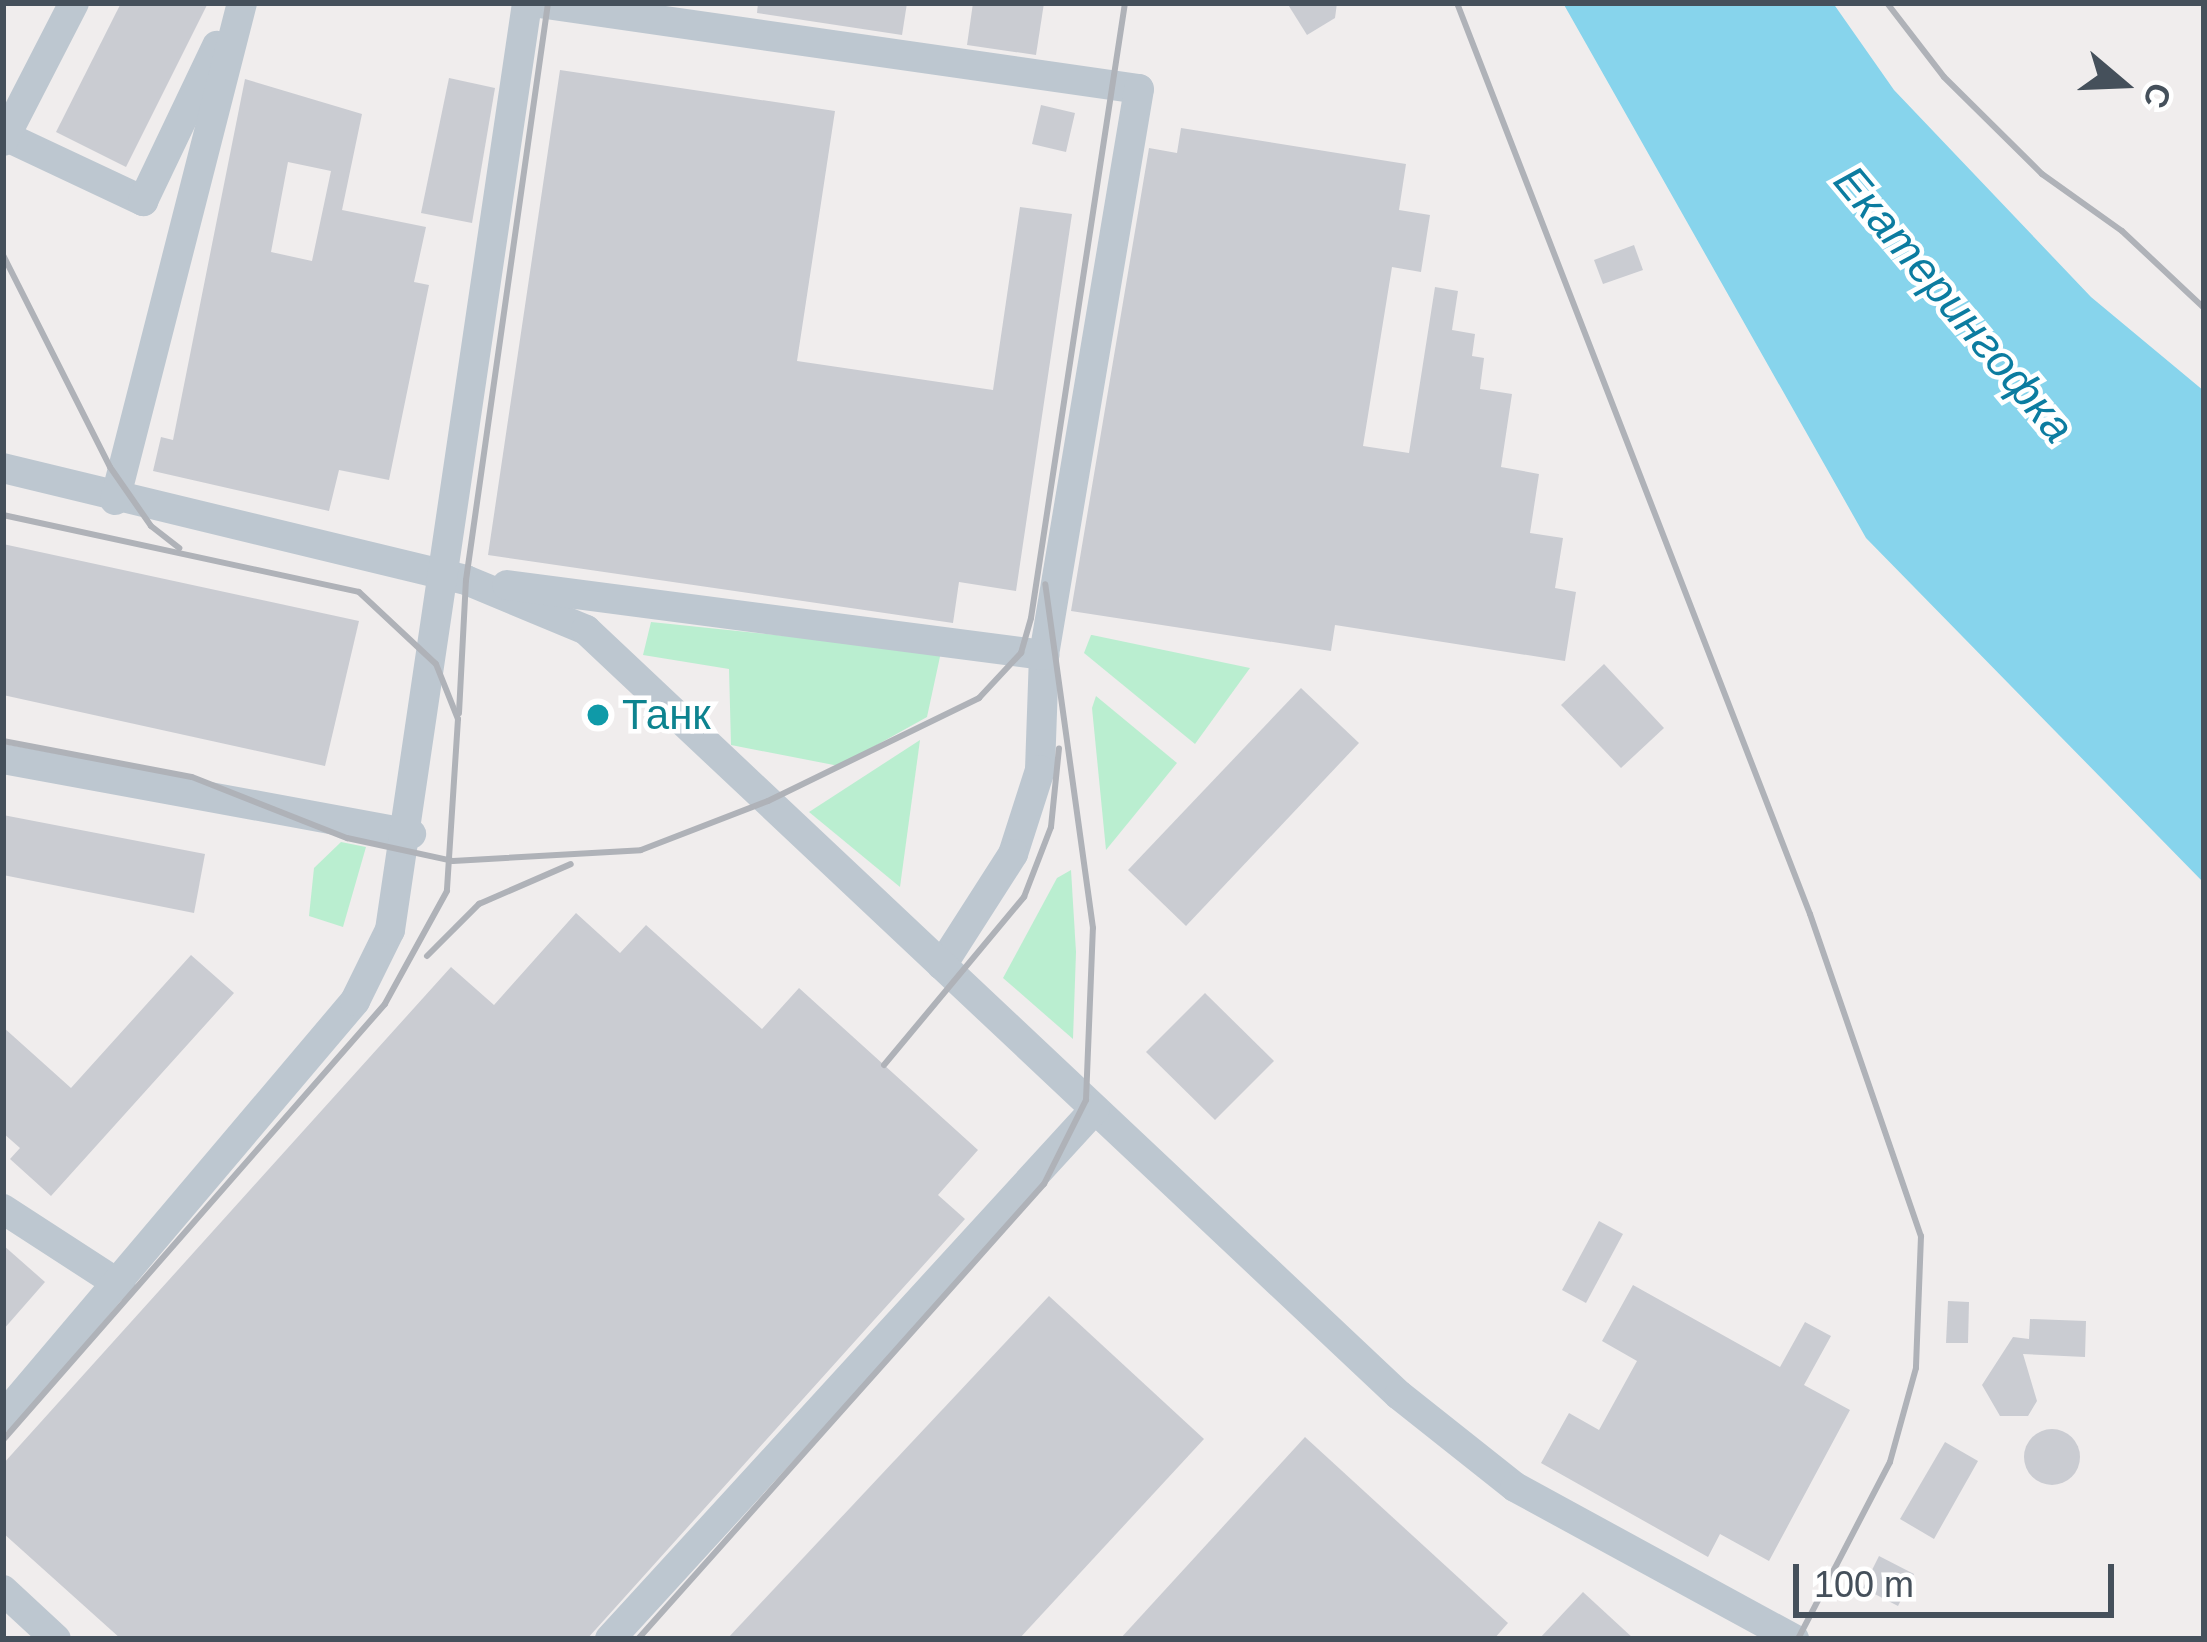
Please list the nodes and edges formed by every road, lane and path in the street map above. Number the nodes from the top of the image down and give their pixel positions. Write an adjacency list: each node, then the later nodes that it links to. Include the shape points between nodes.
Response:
1 (74, 3): 5 (lane)
2 (239, 3): 5 (lane, via 143,201); 7 (lane)
3 (527, 3): 8 (lane)
4 (539, 3): 9 (lane, via 1139,89)
5 (4, 138)
6 (3, 467): 7 (lane)
7 (116, 500): 8 (lane)
8 (452, 578): 9 (lane); 11 (lane); 12 (lane, via 586,630)
9 (1044, 656): 12 (lane, via 1029,815)
10 (3, 759): 11 (lane)
11 (411, 834): 15 (lane, via 390,930 355,1001)
12 (942, 965): 13 (lane)
13 (1095, 1108): 19 (lane); 20 (lane, via 1399,1395 1515,1487)
14 (3, 1208): 15 (lane)
15 (120, 1285): 16 (lane)
16 (3, 1418)
17 (3, 1590): 18 (lane)
18 (56, 1639)
19 (610, 1639)
20 (1794, 1639)

